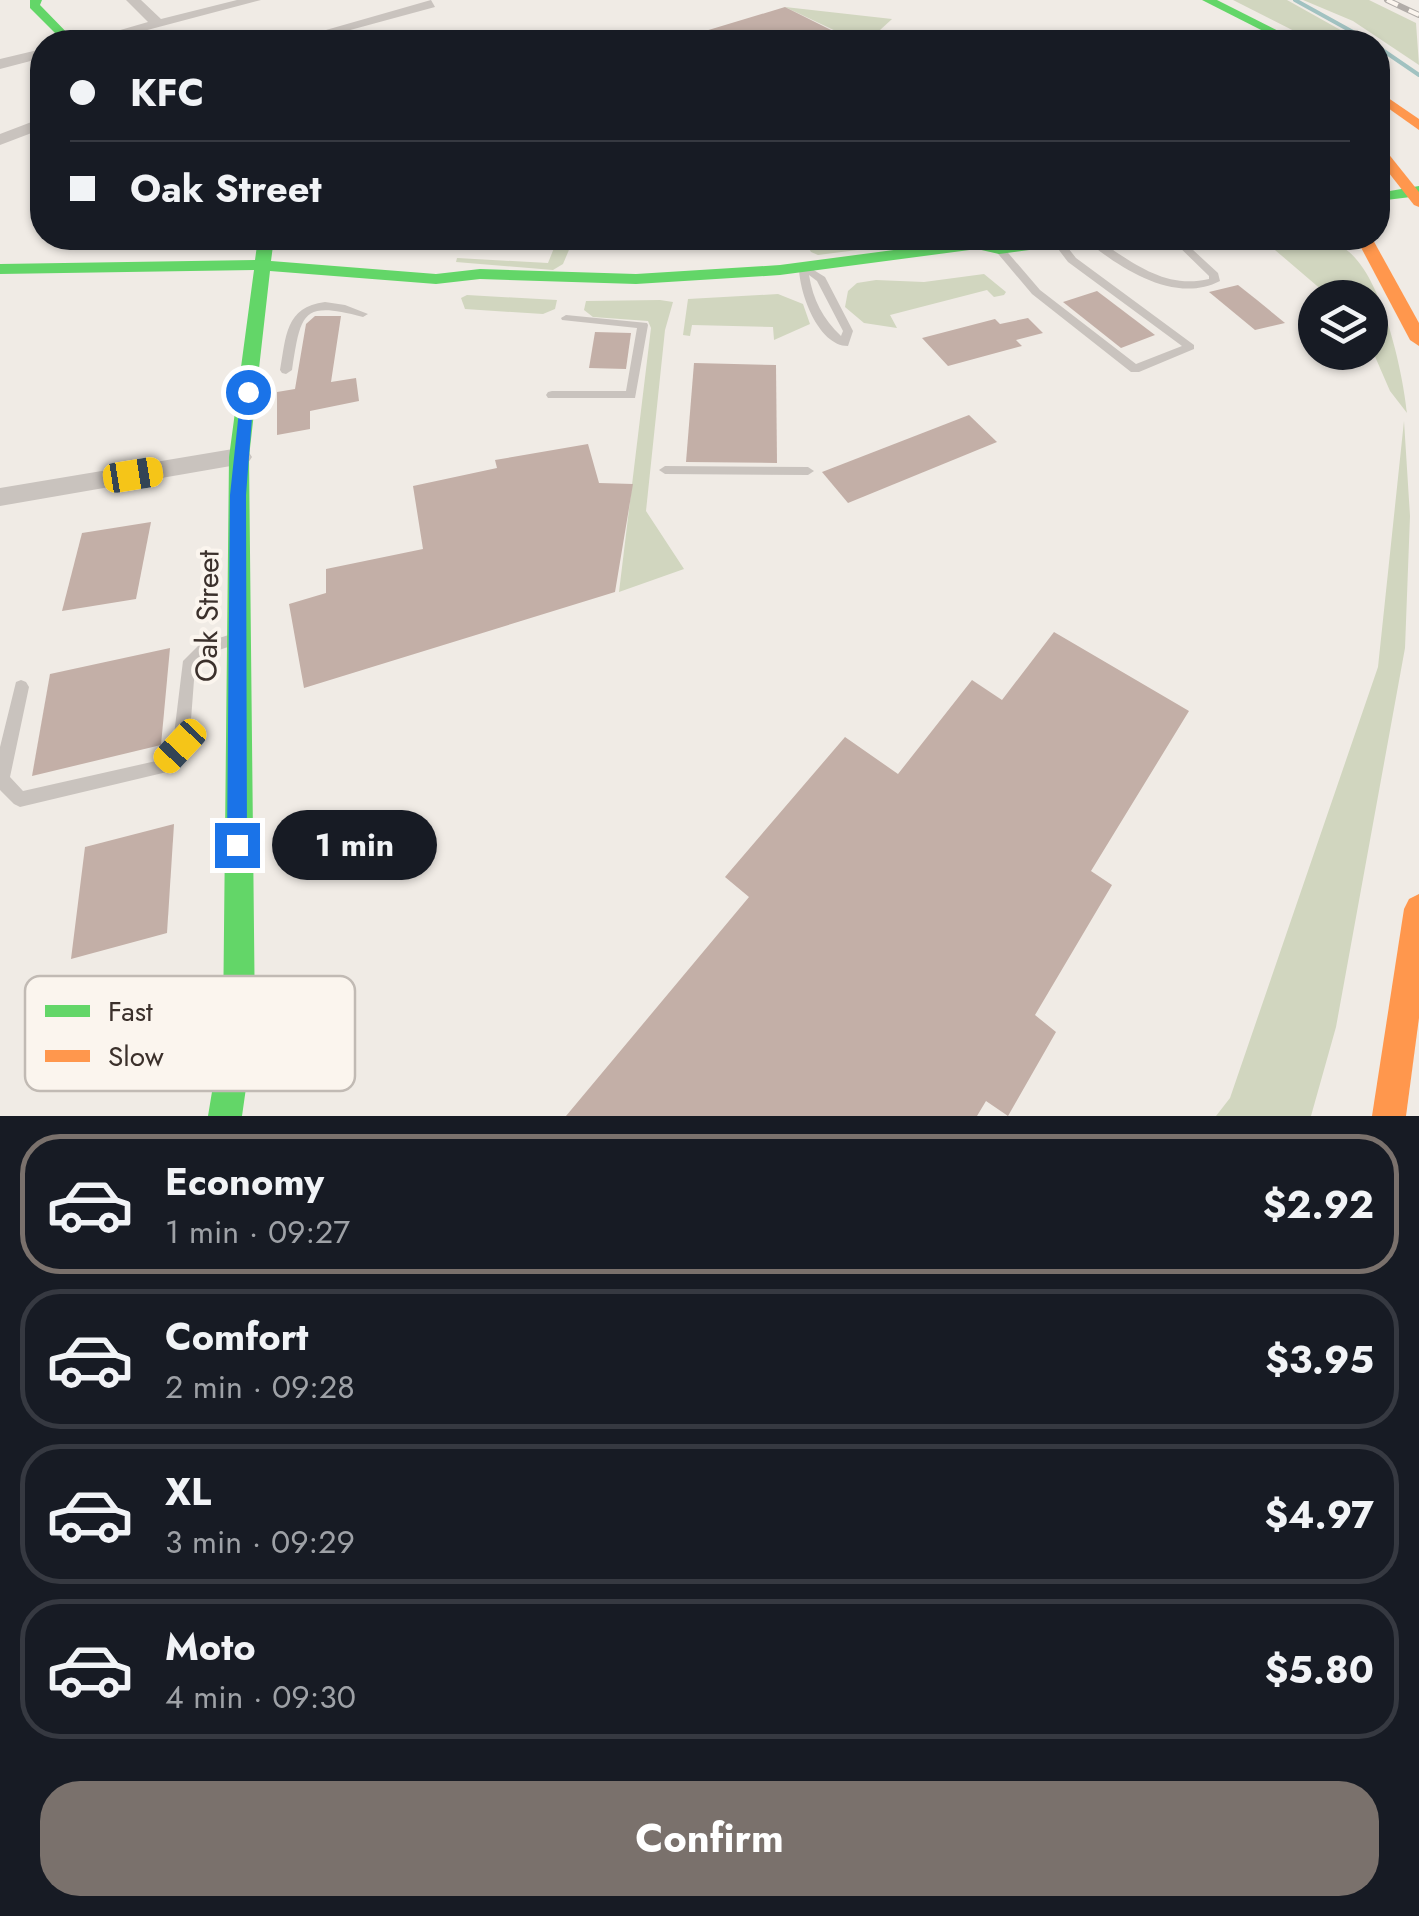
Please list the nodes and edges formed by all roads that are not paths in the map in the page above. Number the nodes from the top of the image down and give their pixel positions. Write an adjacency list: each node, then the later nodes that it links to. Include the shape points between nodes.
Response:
1 (36, 0): 7 (main road, via 34,6)
2 (133, 0): 6 (street)
3 (254, 0): 6 (street)
4 (1196, 2): 10 (main road); 11 (main road); 12 (main road)
5 (430, 4): 9 (street)
6 (158, 24): 8 (street)
7 (58, 30)
8 (134, 30)
9 (335, 30)
10 (1232, 30)
11 (1245, 30)
12 (1265, 30)
13 (30, 57): 14 (street)
14 (0, 64)
15 (1390, 103): 16 (main road)
16 (1419, 126)
17 (30, 128): 18 (street)
18 (0, 140)
19 (1390, 146): 20 (main road)
20 (1408, 170): 23 (main road)
21 (1419, 192): 22 (main road)
22 (1390, 196)
23 (1419, 202)
24 (265, 250): 31 (main road, Oak Street)
25 (946, 250): 33 (main road)
26 (1000, 250): 27 (lane, via 1036,292 1135,369 1190,347)
27 (1066, 250)
28 (1105, 250): 29 (lane, via 1169,288 1214,282)
29 (1187, 250)
30 (1372, 250): 36 (main road)
31 (263, 267): 32 (main road); 33 (main road, via 604,293); 39 (main road, Oak Street)
32 (0, 269)
33 (809, 276): 33 (lane, via 828,334 844,344 848,332)
34 (363, 314): 37 (lane, via 336,305 305,310 294,320)
35 (566, 318): 38 (lane, via 643,325 637,376 631,394 618,398)
36 (1419, 340)
37 (286, 370)
38 (552, 395)
39 (240, 457): 42 (street); 43 (main road, Oak Street)
40 (665, 470): 41 (lane)
41 (808, 471)
42 (0, 497)
43 (236, 638): 45 (lane, via 205,648 188,666 180,746 161,767 20,799); 47 (main road, Oak Street)
44 (21, 688): 45 (lane)
45 (1, 779)
46 (1419, 909): 51 (main road)
47 (238, 976)
48 (1419, 991): 51 (main road)
49 (229, 1091): 50 (main road, Oak Street)
50 (225, 1116)
51 (1392, 1116)

